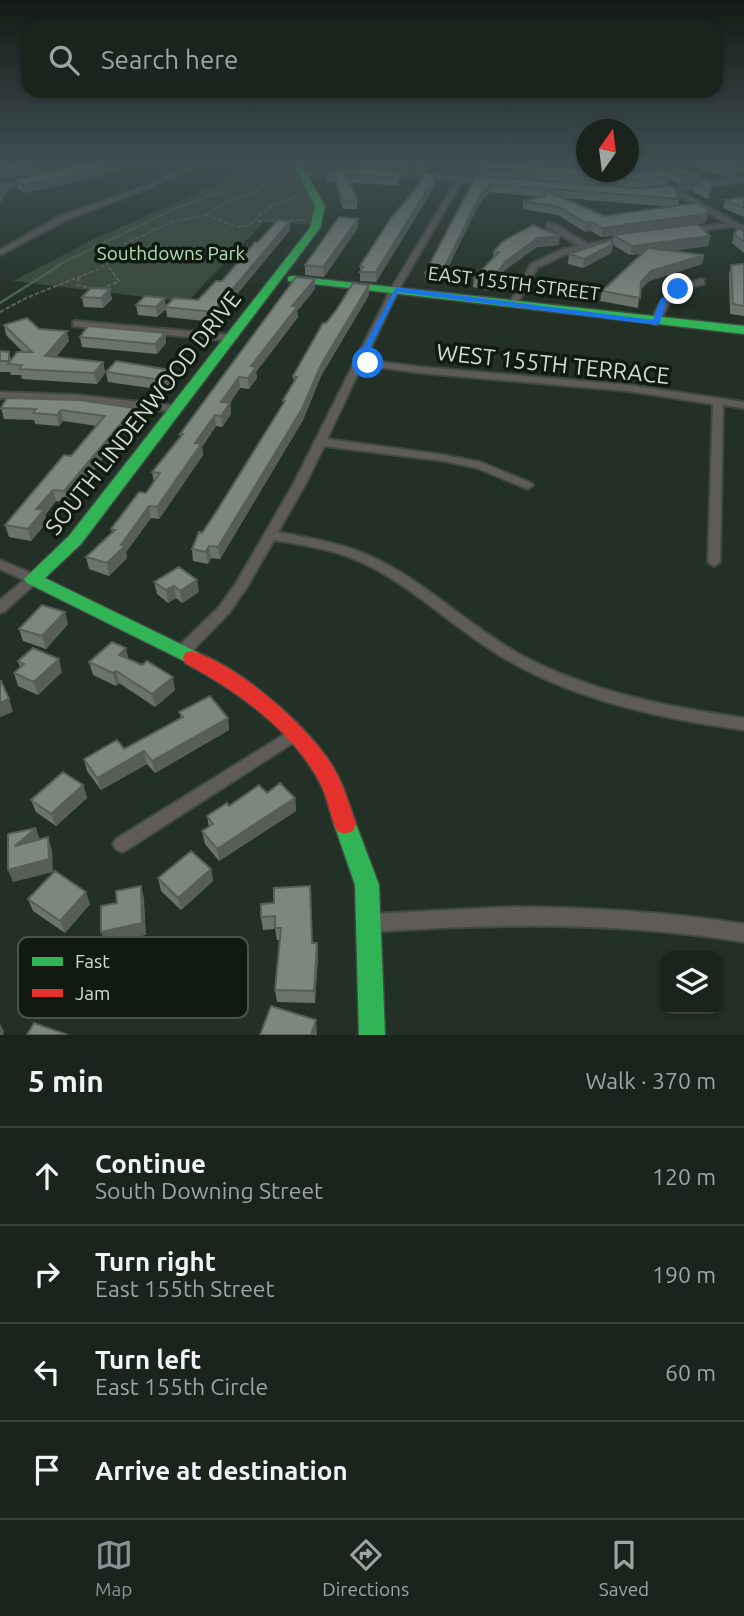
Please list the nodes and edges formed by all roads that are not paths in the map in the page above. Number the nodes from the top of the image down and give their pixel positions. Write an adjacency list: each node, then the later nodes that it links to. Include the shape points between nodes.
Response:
1 (87, 209): 11 (street)
2 (320, 209): 12 (street, SOUTH LINDENWOOD DRIVE, via 321,217)
3 (441, 209): 14 (street)
4 (706, 209): 5 (street)
5 (732, 224): 7 (street); 8 (street)
6 (550, 225): 10 (street)
7 (744, 230)
8 (673, 233)
9 (636, 238): 10 (street)
10 (585, 246): 15 (street, via 534,266)
11 (0, 253)
12 (278, 278): 14 (street, EAST 155TH STREET); 19 (street, SOUTH LINDENWOOD DRIVE)
13 (701, 282): 16 (street, via 670,293 662,301)
14 (396, 289): 15 (street, EAST 155TH STREET); 20 (street)
15 (513, 304): 16 (street, EAST 155TH STREET)
16 (656, 323): 18 (street, EAST 155TH STREET)
17 (76, 324): 19 (street)
18 (744, 330)
19 (232, 338): 24 (street, SOUTH LINDENWOOD DRIVE)
20 (359, 362): 22 (street, WEST 155TH TERRACE, via 590,383); 25 (street)
21 (0, 395): 24 (street)
22 (718, 401): 23 (street, WEST 155TH TERRACE); 28 (street)
23 (744, 405)
24 (177, 408): 30 (street, SOUTH LINDENWOOD DRIVE, via 75,540)
25 (321, 442): 26 (street, via 444,458 480,466); 27 (street)
26 (527, 485)
27 (271, 535): 32 (street, via 224,610); 33 (street, via 335,548 369,561 514,657 582,689 661,712)
28 (714, 562)
29 (0, 564): 30 (street)
30 (33, 579): 31 (street, SOUTH LINDENWOOD DRIVE); 32 (street)
31 (0, 608)
32 (182, 652): 34 (street, via 215,669)
33 (744, 724)
34 (293, 735): 35 (street); 36 (street, via 330,782 367,885)
35 (122, 844)
36 (370, 923): 37 (street, via 547,914 645,919); 38 (street)
37 (744, 933)
38 (372, 1035)

